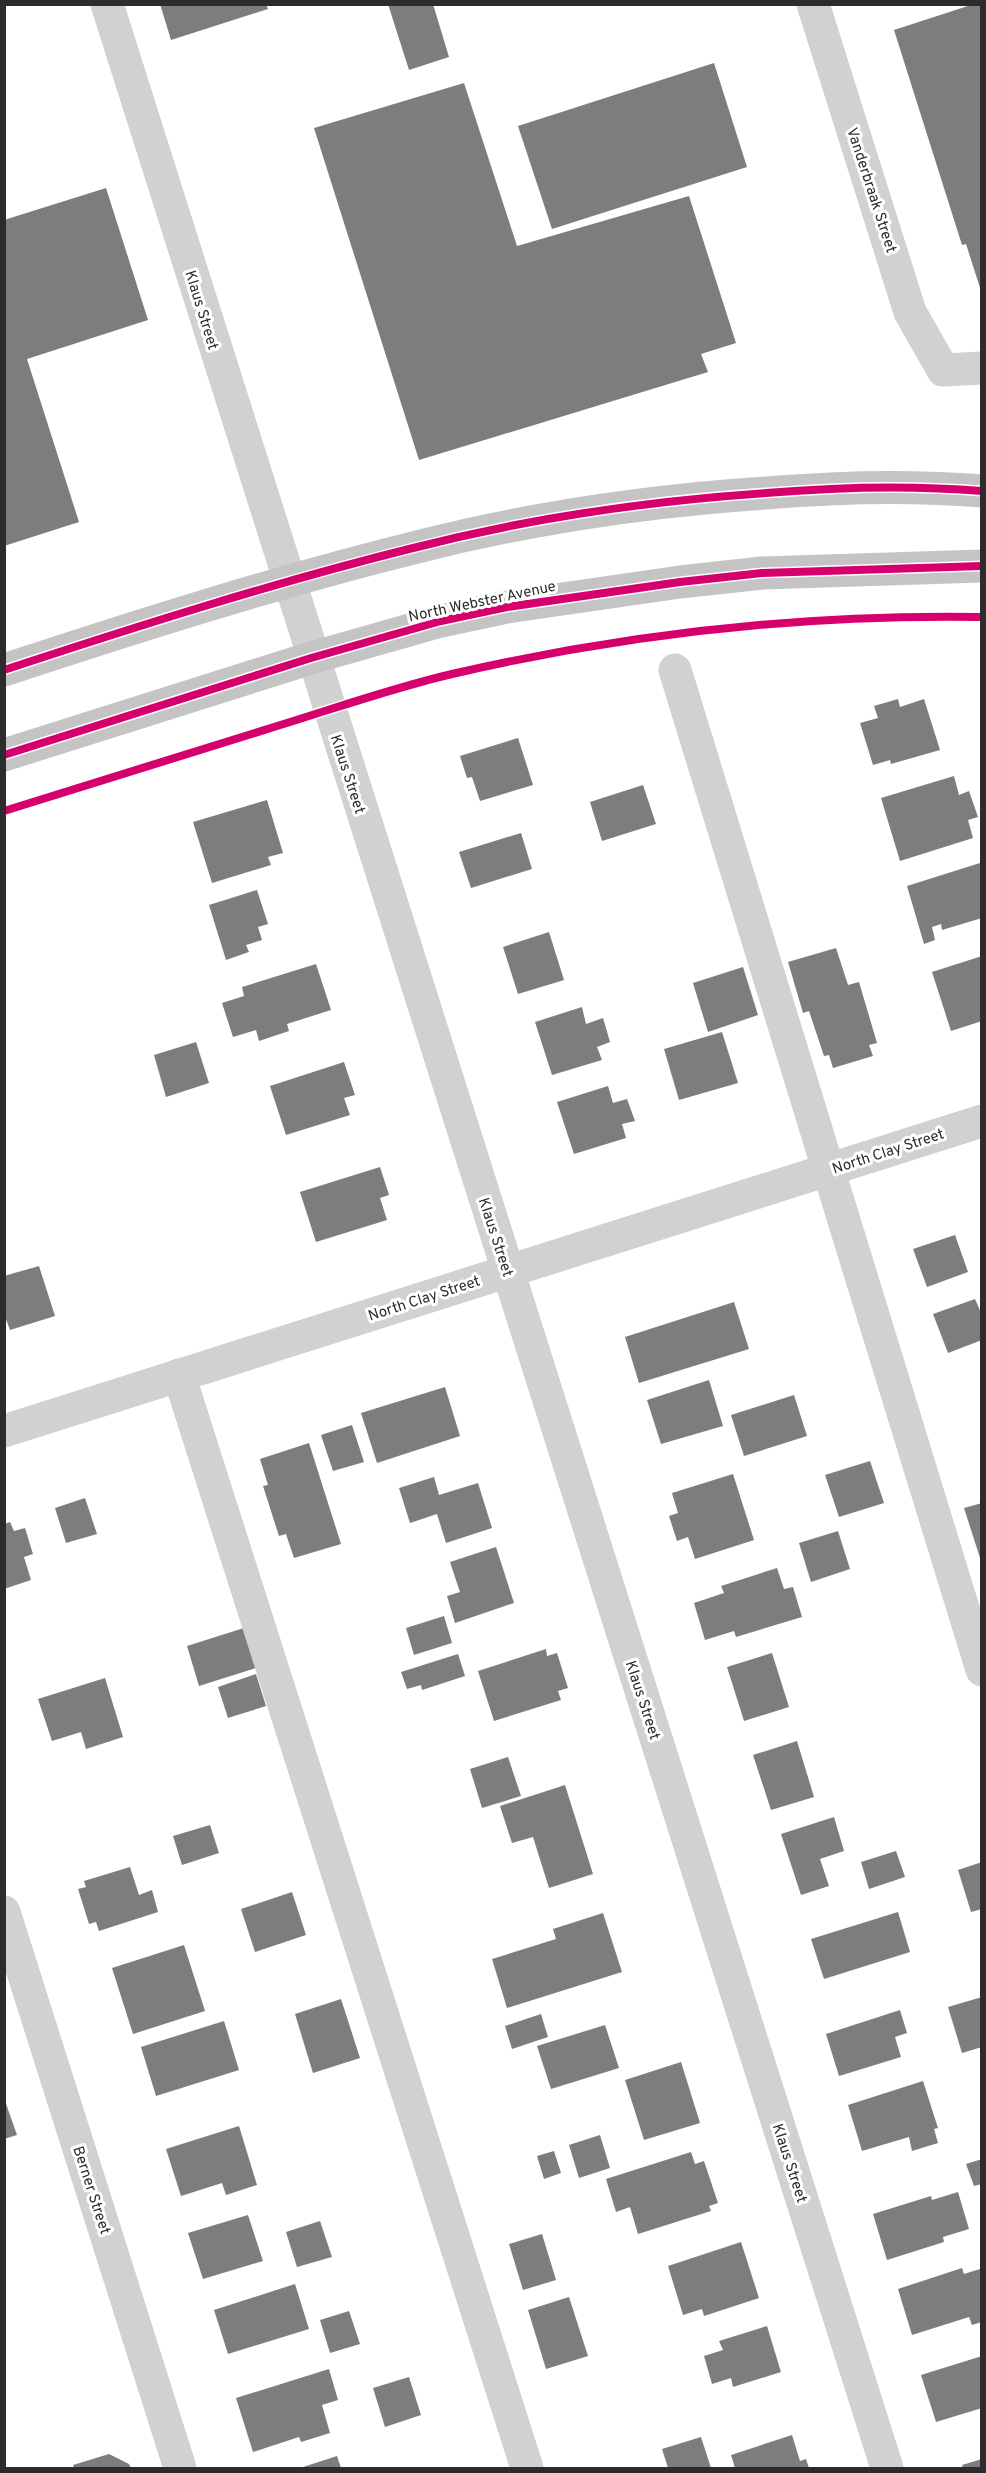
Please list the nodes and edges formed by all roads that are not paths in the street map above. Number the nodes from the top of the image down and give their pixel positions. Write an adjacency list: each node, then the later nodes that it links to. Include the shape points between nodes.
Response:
1 (107, 4): 6 (street, Klaus Street)
2 (813, 4): 3 (street, Vanderbraak Street, via 910,312 943,370)
3 (981, 368)
4 (981, 491): 6 (main road, via 827,489 695,498 465,536)
5 (981, 566): 7 (main road, North Webster Avenue, via 762,573 609,591 441,621)
6 (286, 583): 7 (street, Klaus Street); 8 (main road)
7 (311, 658): 10 (main road, North Webster Avenue); 13 (street, Klaus Street)
8 (4, 670)
9 (675, 670): 12 (street)
10 (4, 755)
11 (981, 1121): 12 (street, North Clay Street)
12 (828, 1170): 13 (street, North Clay Street); 16 (street)
13 (508, 1272): 14 (street, North Clay Street); 20 (street, Klaus Street)
14 (180, 1375): 15 (street, North Clay Street); 19 (street)
15 (4, 1431)
16 (981, 1670)
17 (4, 1912): 18 (street, Berner Street)
18 (180, 2469)
19 (527, 2469)
20 (886, 2469)

